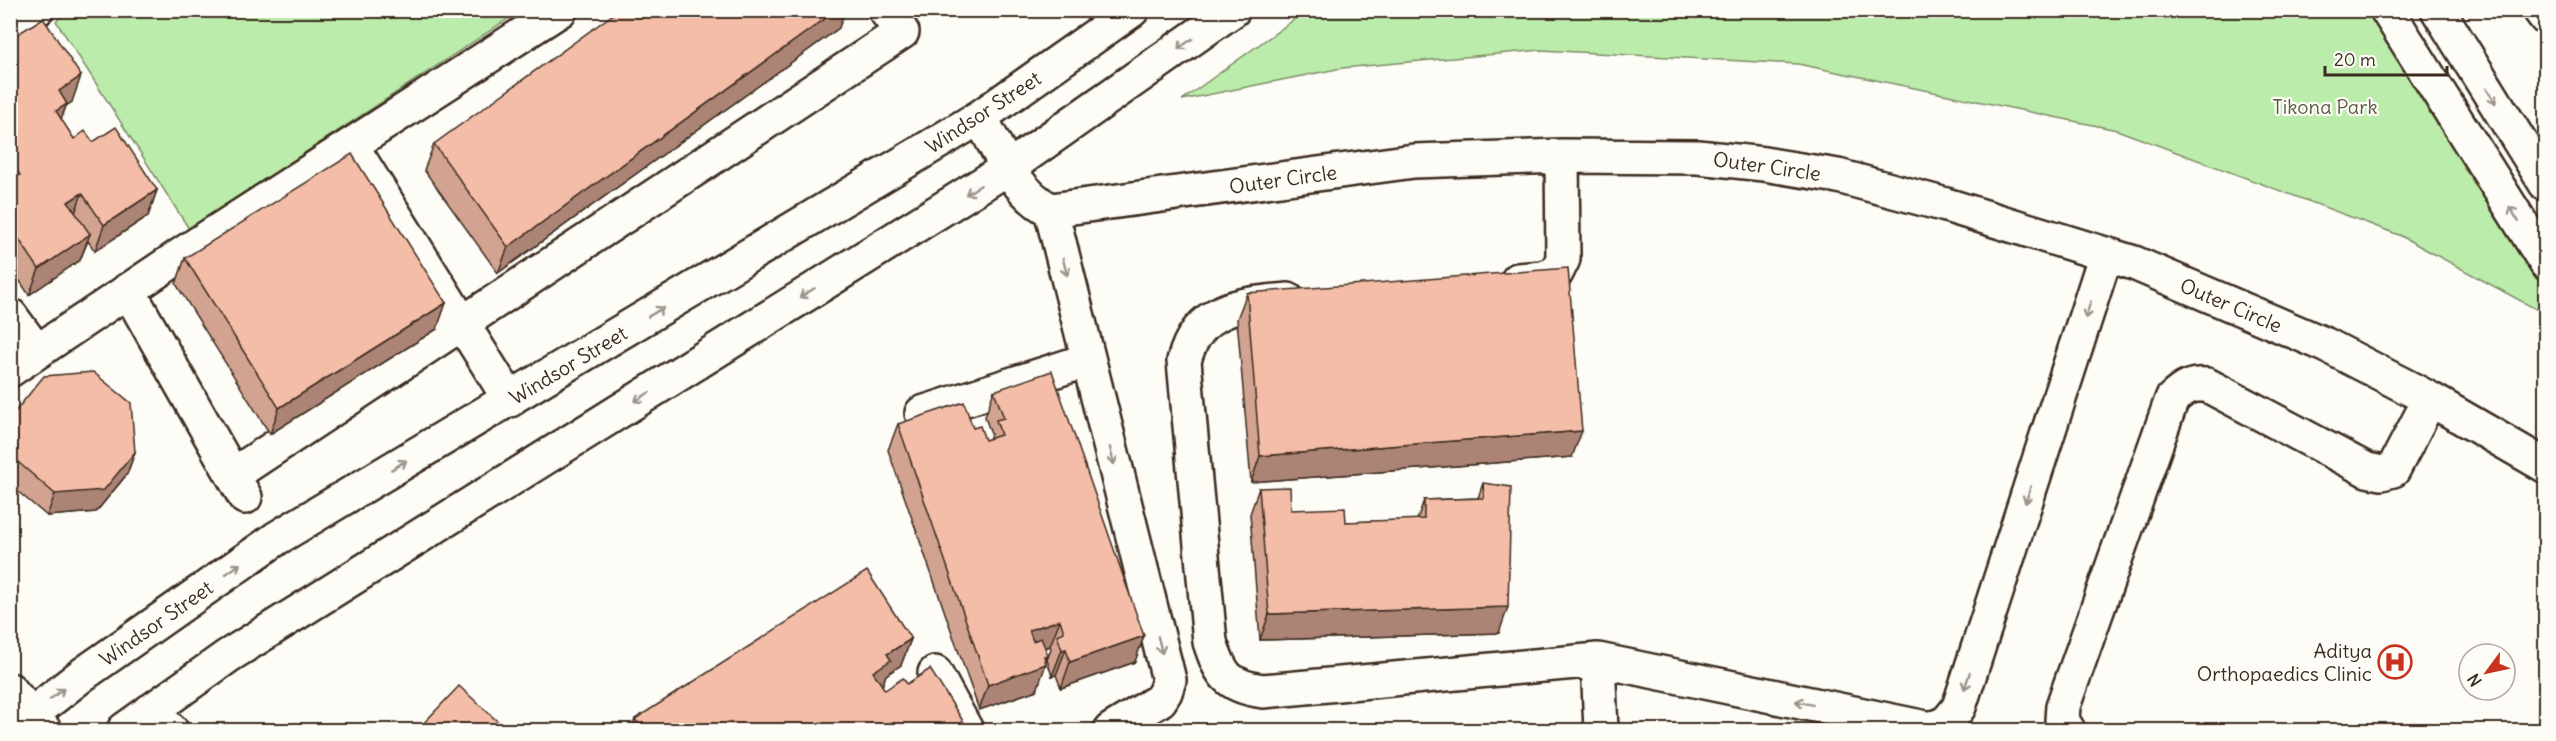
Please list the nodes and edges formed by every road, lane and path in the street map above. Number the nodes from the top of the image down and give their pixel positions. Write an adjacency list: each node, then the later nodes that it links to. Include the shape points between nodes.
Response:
1 (36, 10): 9 (street, via 20,18)
2 (560, 10): 12 (street)
3 (885, 10): 23 (street, via 902,33)
4 (1132, 10): 11 (street, Windsor Street)
5 (1233, 10): 14 (street, one-way to 14)
6 (2387, 10): 18 (street, one-way to 6)
7 (2438, 10): 15 (street, one-way to 15)
8 (2540, 10): 10 (street)
9 (10, 16)
10 (2546, 18)
11 (980, 117): 14 (street); 27 (street, Windsor Street, one-way to 11)
12 (351, 145): 20 (street); 23 (street)
13 (1562, 156): 16 (street, Outer Circle, via 1414,161); 17 (street, Outer Circle, via 1698,157 1838,176); 19 (street, via 1563,259 1556,273 1543,278)
14 (1008, 168): 16 (street, via 1037,203); 34 (street, one-way to 34, via 228,656)
15 (2546, 184)
16 (1052, 210): 25 (street, one-way to 25)
17 (2106, 254): 28 (street, Outer Circle, via 2326,345); 31 (street, one-way to 31, via 1959,706 1945,724 1926,728)
18 (2546, 264)
19 (1484, 283)
20 (128, 290): 23 (street, via 239,486); 24 (street)
21 (1322, 297): 31 (street, via 1241,304 1218,314 1198,328 1184,361 1210,642 1228,681 1263,691)
22 (10, 315): 24 (street)
23 (462, 324): 27 (street)
24 (37, 352): 26 (street)
25 (1088, 360): 29 (street); 37 (street, one-way to 37, via 1168,680 1160,700)
26 (10, 370)
27 (510, 399): 33 (street, Windsor Street, one-way to 27, via 277,538)
28 (2430, 399): 30 (street, Outer Circle); 39 (street, via 2393,470 2382,473 2367,470 2207,385 2192,384 2182,389 2172,399 2062,706 2062,720)
29 (922, 413)
30 (2546, 466)
31 (1599, 660): 38 (street)
32 (935, 673): 36 (street)
33 (24, 717)
34 (161, 721): 35 (street)
35 (124, 730)
36 (966, 730)
37 (1111, 730)
38 (1601, 730)
39 (2068, 730)

